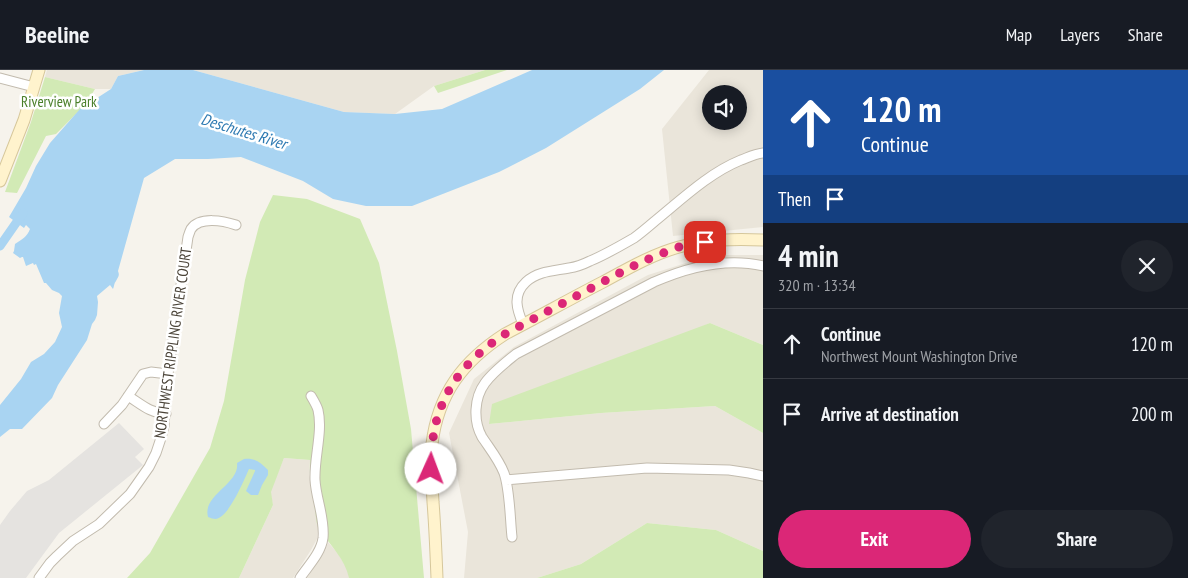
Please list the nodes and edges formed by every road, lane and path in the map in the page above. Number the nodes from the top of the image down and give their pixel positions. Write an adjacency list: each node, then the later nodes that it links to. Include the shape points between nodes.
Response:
1 (39, 70): 3 (main road)
2 (0, 78): 3 (street)
3 (34, 87): 5 (main road)
4 (763, 153): 9 (street, via 731,164 620,246 590,261 548,271 526,282 517,300)
5 (0, 181)
6 (236, 225): 10 (street, NORTHWEST RIPPLING RIVER COURT, via 204,221 191,229)
7 (763, 240): 9 (main road, via 728,239 679,247 629,268)
8 (763, 266): 16 (street, via 744,262 719,263 672,274 516,354 486,381 476,406 482,436 501,465)
9 (523, 324): 20 (main road, via 489,344 473,358 447,394 438,416 431,469)
10 (168, 374): 11 (street, via 146,372); 13 (street, NORTHWEST RIPPLING RIVER COURT)
11 (128, 396): 13 (street, via 156,414); 14 (street)
12 (312, 396): 19 (street, via 320,425 315,481 323,538 318,552)
13 (166, 414): 18 (street, NORTHWEST RIPPLING RIVER COURT, via 162,438 149,467 130,494 99,524 57,556)
14 (104, 424)
15 (763, 476): 16 (street, via 729,470 647,468)
16 (506, 480): 17 (street)
17 (512, 538)
18 (39, 578)
19 (300, 578)
20 (437, 578)

